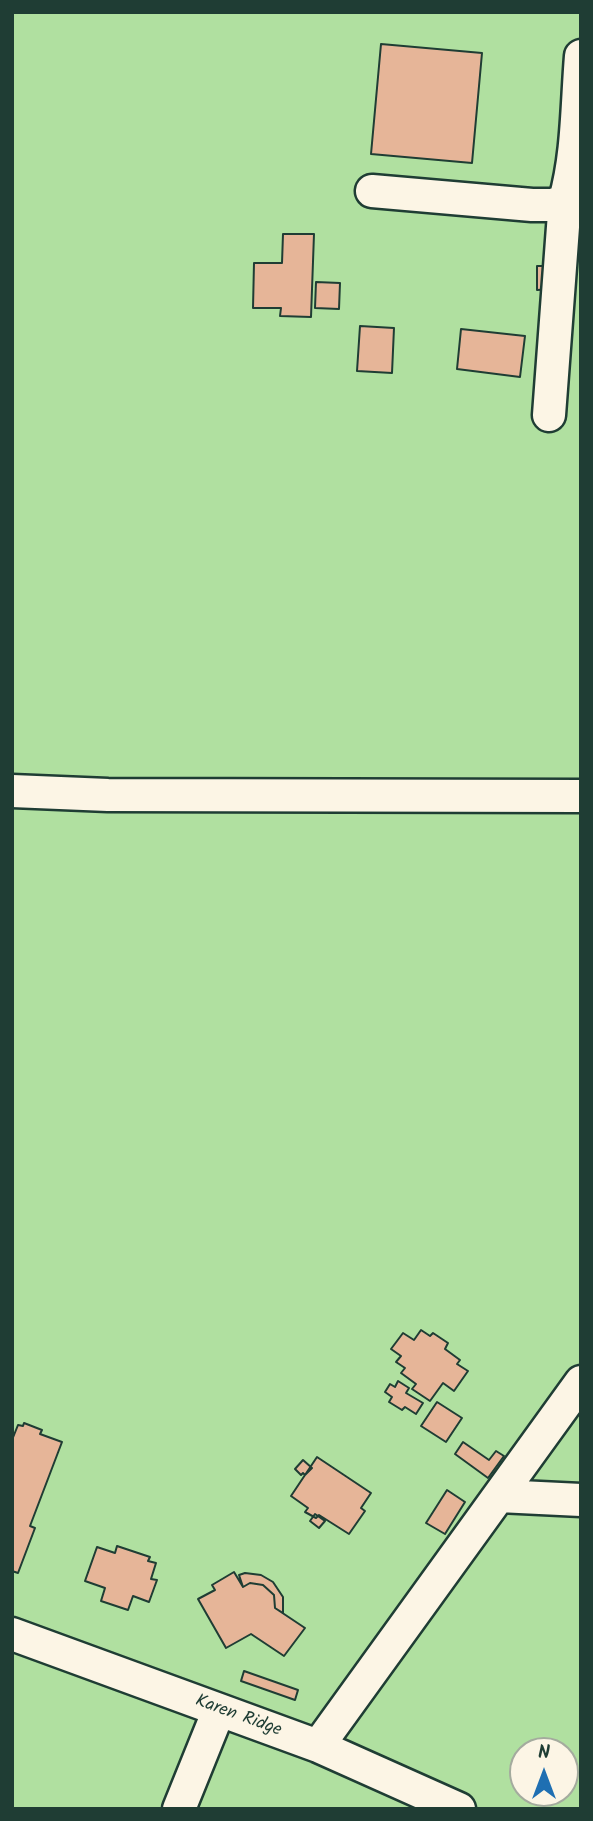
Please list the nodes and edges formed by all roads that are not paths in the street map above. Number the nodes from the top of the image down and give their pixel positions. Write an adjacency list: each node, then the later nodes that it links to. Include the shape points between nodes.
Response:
1 (581, 57): 3 (street)
2 (372, 191): 3 (street, via 533,205)
3 (565, 200): 4 (street)
4 (549, 415)
5 (12, 791): 6 (street)
6 (581, 796)
7 (581, 1382): 8 (street)
8 (499, 1496): 9 (street); 12 (street)
9 (581, 1500)
10 (12, 1634): 11 (street, Karen Ridge)
11 (219, 1710): 12 (street, Karen Ridge); 13 (street)
12 (318, 1746): 14 (street, Karen Ridge)
13 (179, 1809)
14 (459, 1809)

